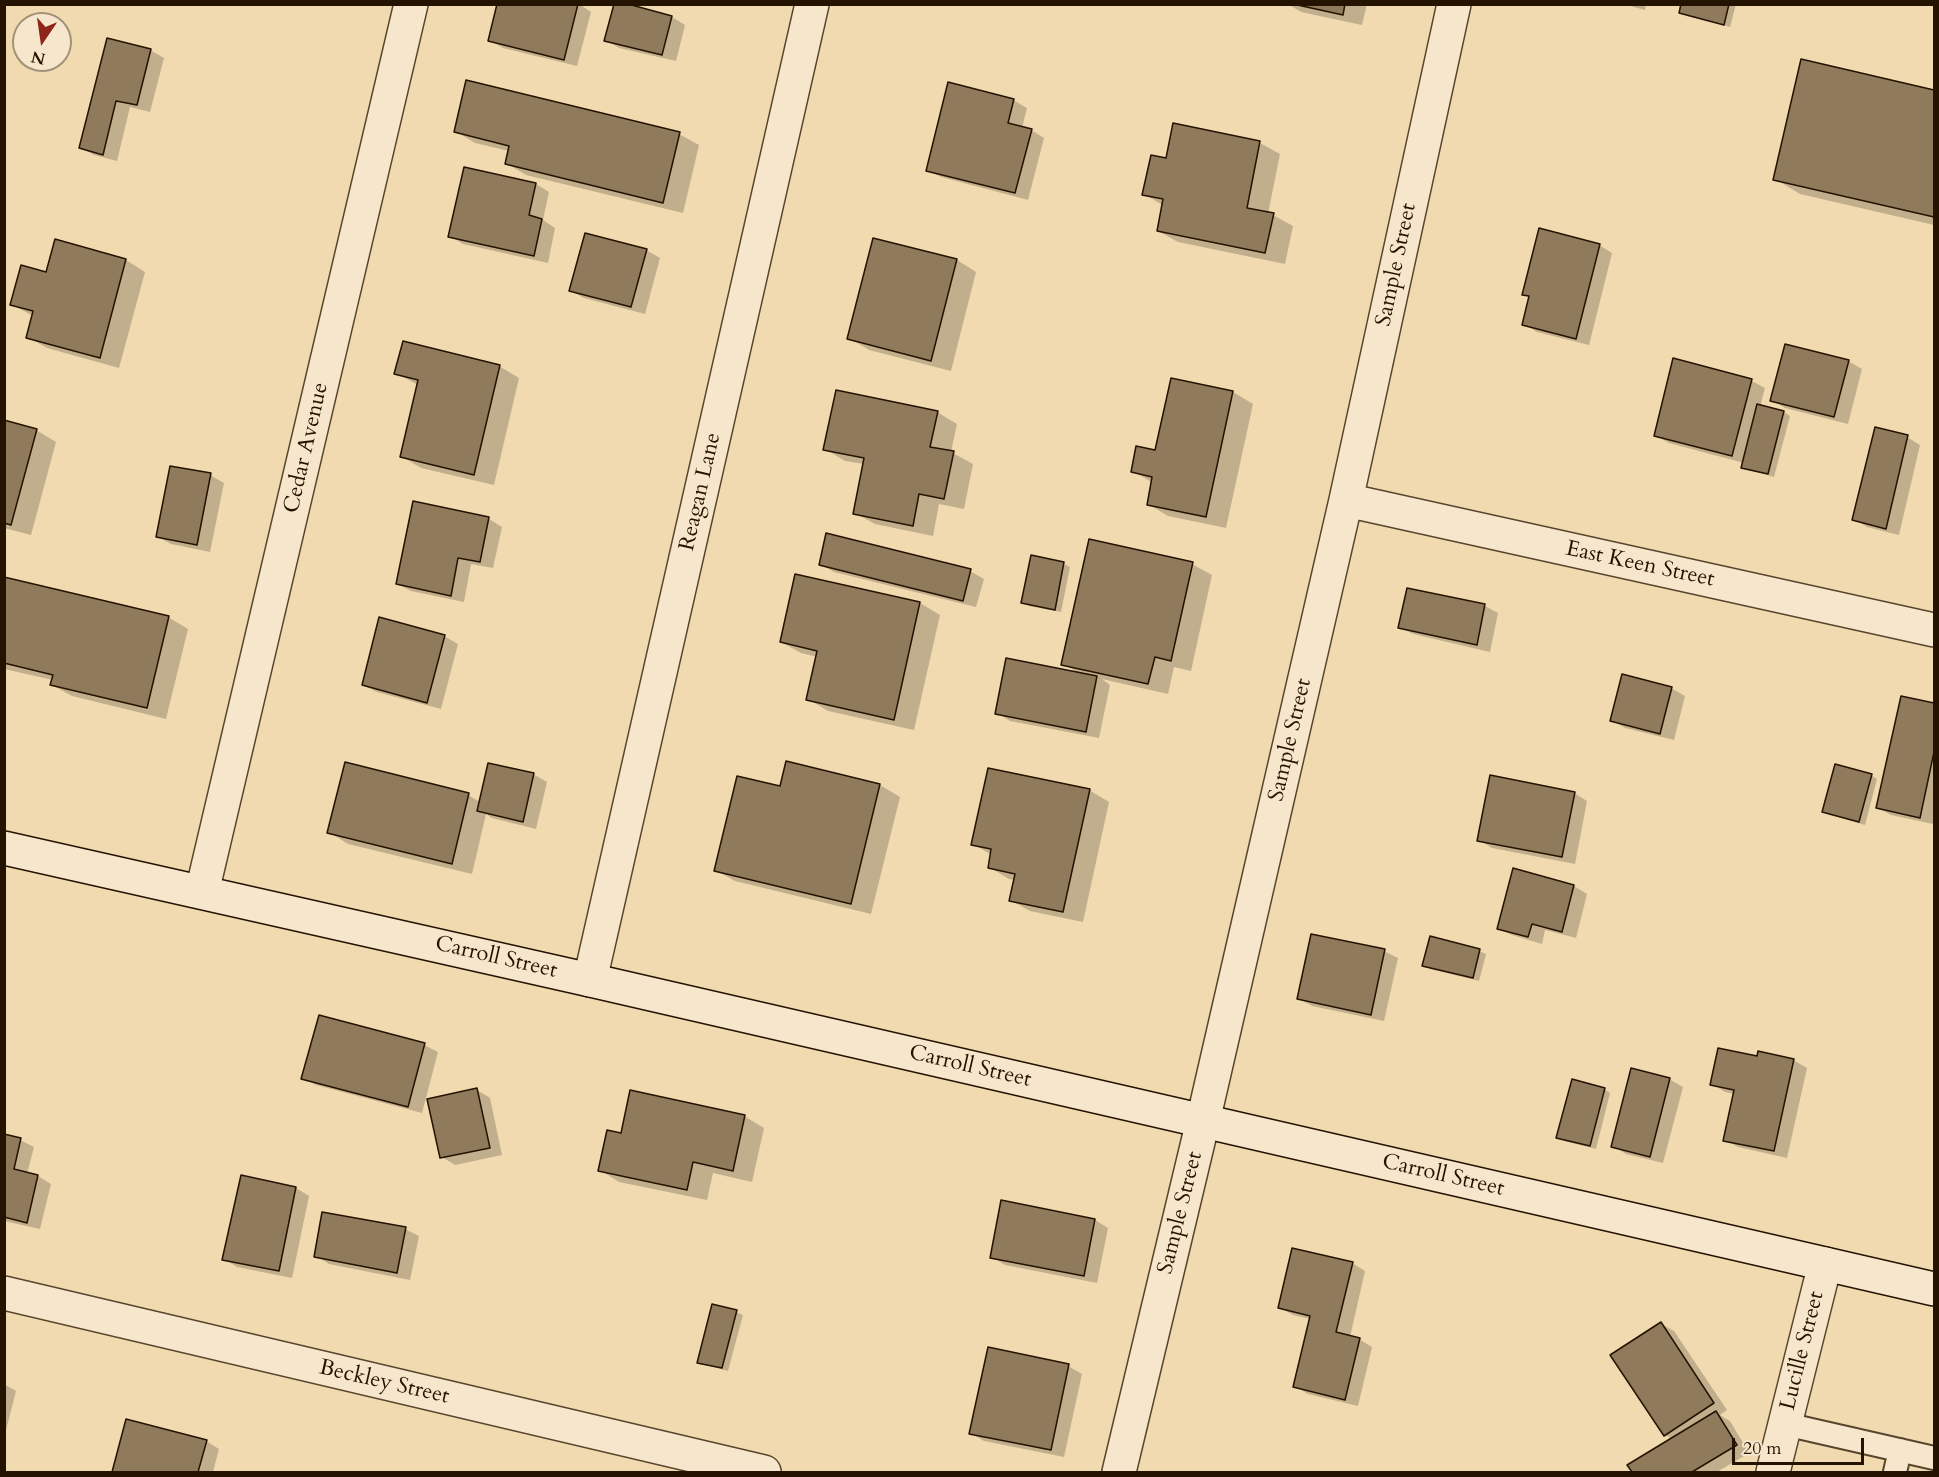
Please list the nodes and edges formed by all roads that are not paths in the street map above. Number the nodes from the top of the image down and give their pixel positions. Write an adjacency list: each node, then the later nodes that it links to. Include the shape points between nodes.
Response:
1 (411, 4): 7 (street, Cedar Avenue)
2 (812, 4): 8 (street, Reagan Lane)
3 (1454, 4): 4 (street, Sample Street)
4 (1346, 500): 5 (street, East Keen Street); 9 (street, Sample Street)
5 (1935, 630)
6 (4, 848): 7 (street, Carroll Street)
7 (202, 892): 8 (street, Carroll Street)
8 (590, 980): 9 (street, Carroll Street)
9 (1203, 1121): 10 (street, Carroll Street); 17 (street, Sample Street)
10 (1825, 1264): 11 (street, Carroll Street); 13 (street, Lucille Street)
11 (1935, 1289)
12 (4, 1293): 16 (street, Beckley Street)
13 (1785, 1424): 14 (lane); 18 (street, Lucille Street)
14 (1900, 1450): 15 (lane); 19 (lane)
15 (1935, 1458)
16 (764, 1473)
17 (1119, 1473)
18 (1773, 1473)
19 (1894, 1473)

